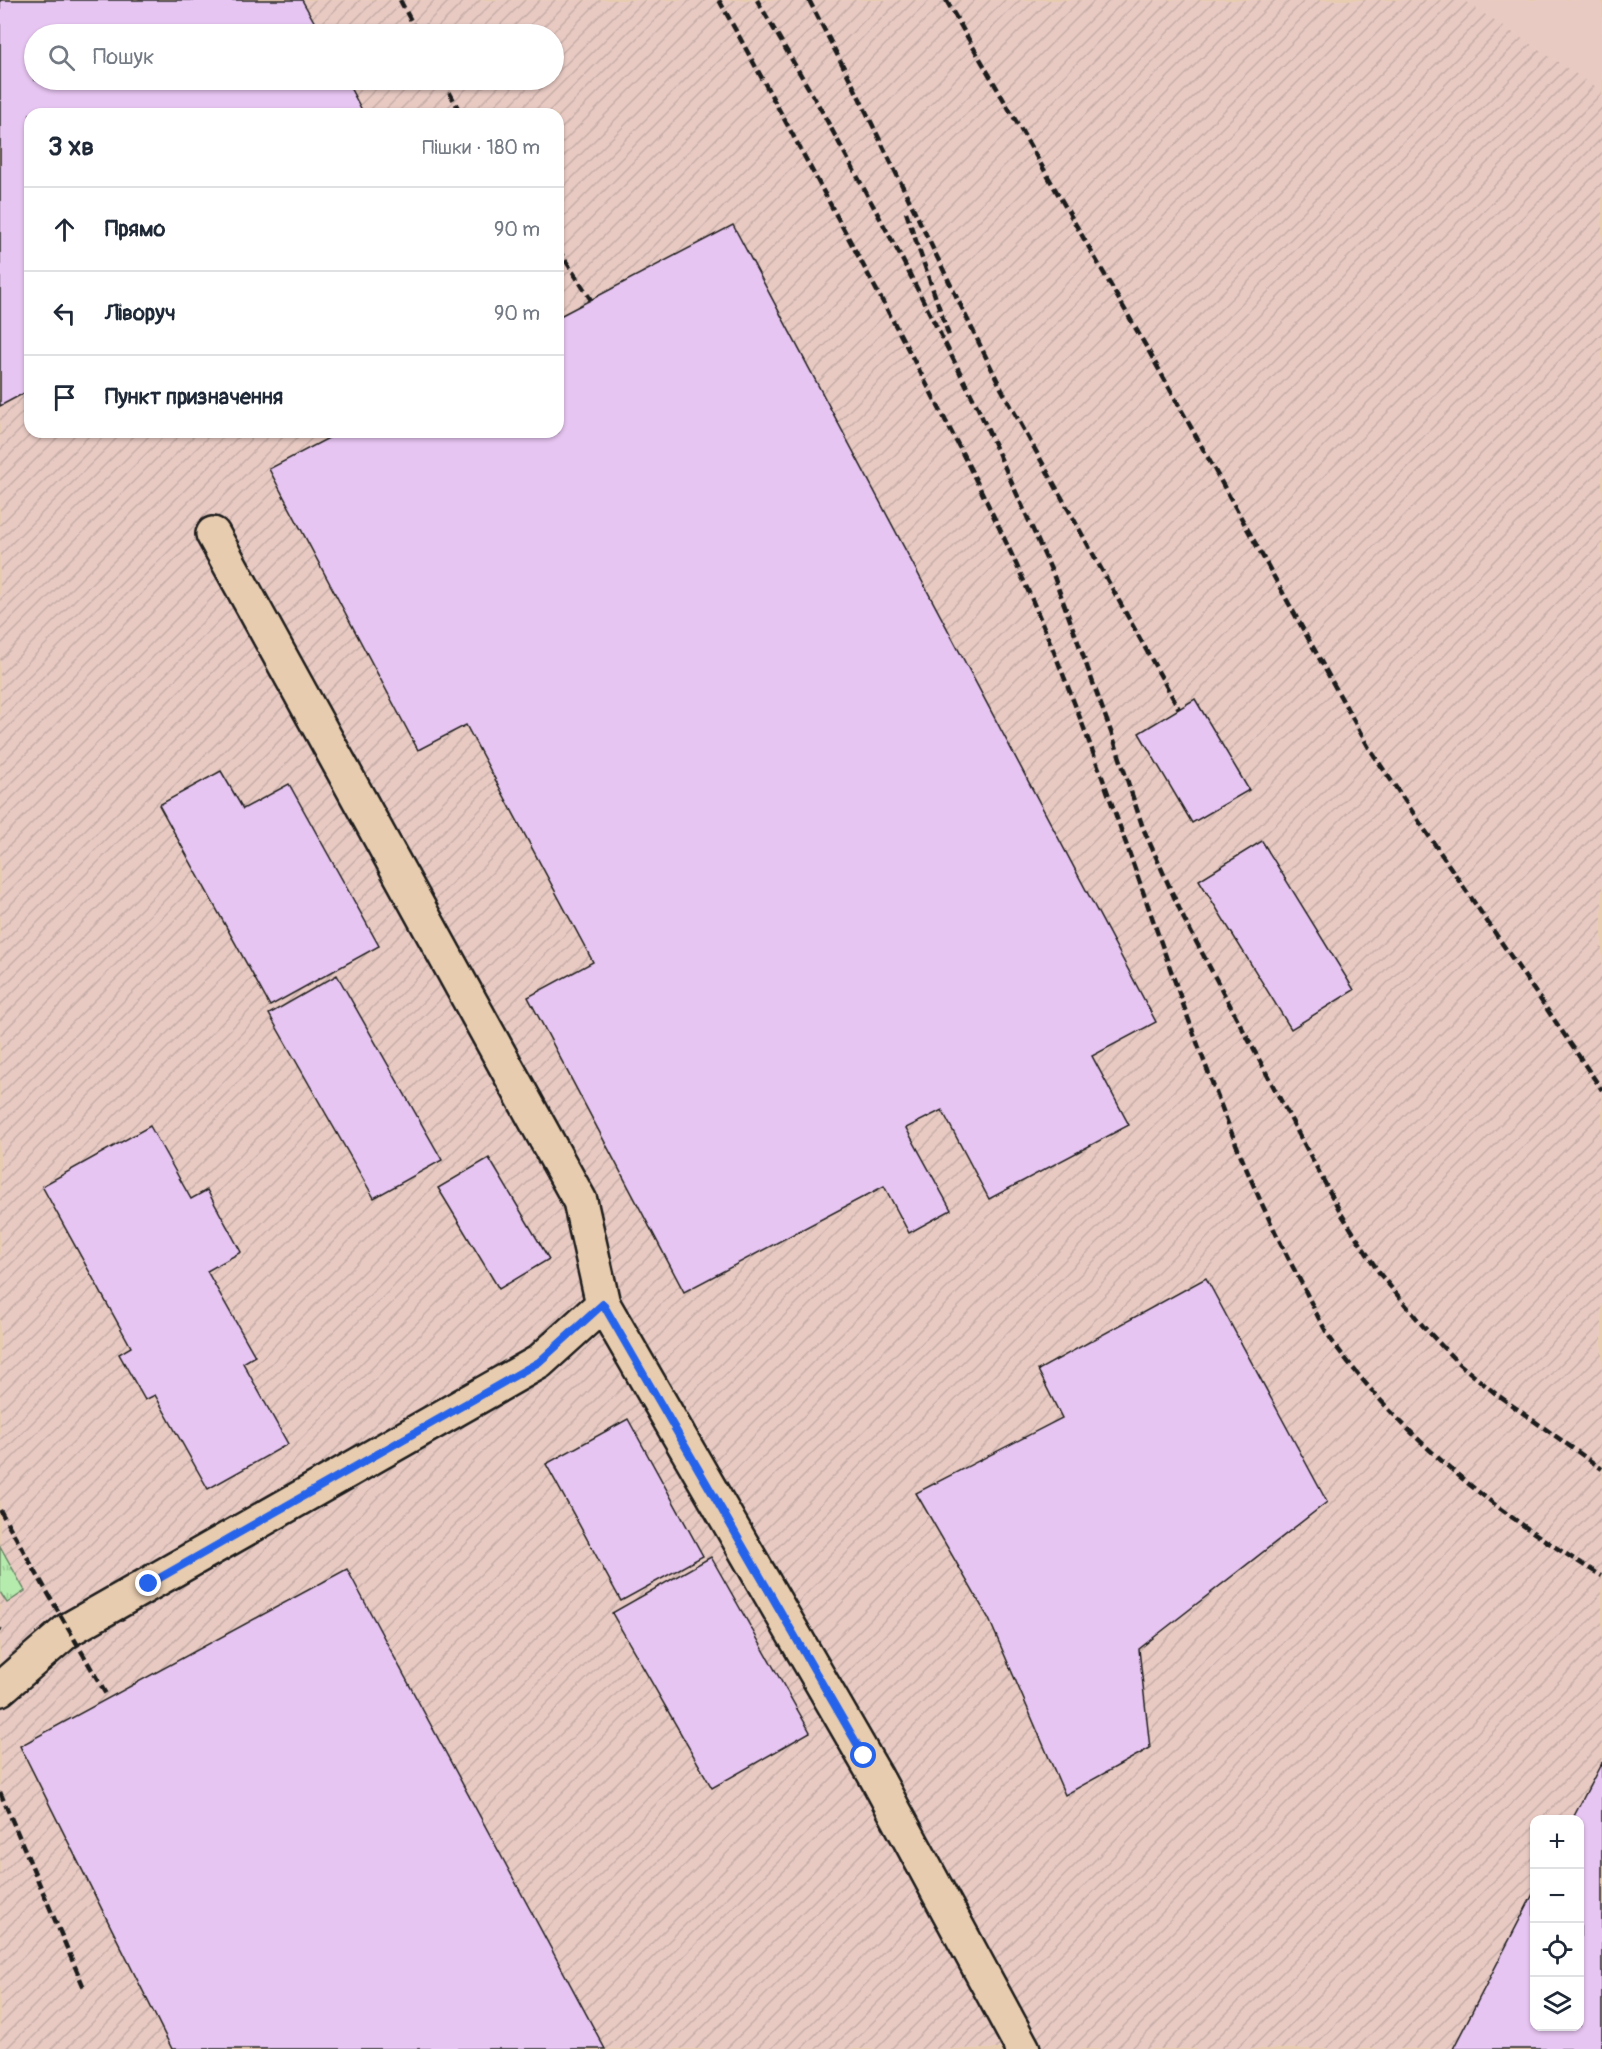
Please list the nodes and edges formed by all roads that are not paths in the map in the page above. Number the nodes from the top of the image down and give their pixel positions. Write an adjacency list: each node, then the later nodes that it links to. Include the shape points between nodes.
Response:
1 (213, 534): 2 (lane, via 580,1201)
2 (603, 1304): 3 (lane, via 539,1362 68,1630); 4 (lane, via 876,1776)
3 (0, 1689)
4 (1023, 2049)

